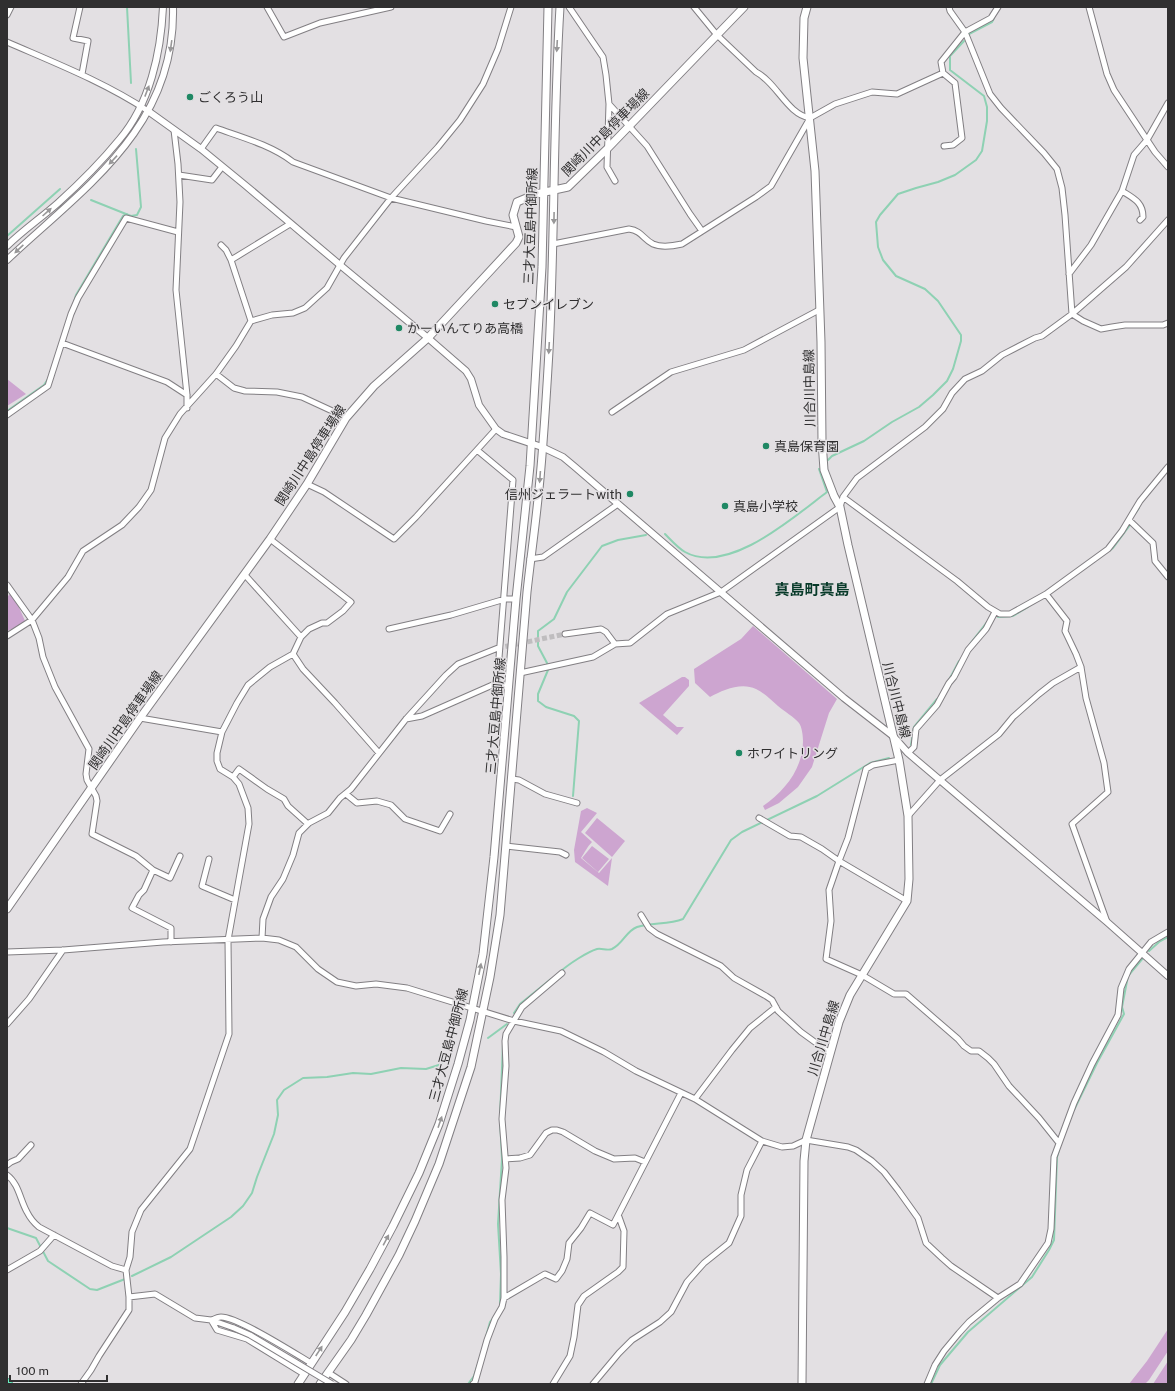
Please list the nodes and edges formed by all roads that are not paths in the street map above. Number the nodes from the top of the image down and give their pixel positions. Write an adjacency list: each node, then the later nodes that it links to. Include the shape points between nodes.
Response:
1 (11, 7): 17 (street)
2 (80, 7): 22 (street, via 73,38 88,41)
3 (163, 7): 25 (street, one-way to 3, via 157,61)
4 (173, 7): 26 (street, one-way to 26, via 170,53 158,91)
5 (267, 7): 6 (street, via 284,37 320,23)
6 (391, 7)
7 (511, 7): 41 (street, via 498,49 483,84 460,120)
8 (548, 7): 40 (main road, 三才大豆島中御所線)
9 (560, 7): 38 (main road, 三才大豆島中御所線, one-way to 38)
10 (570, 7): 24 (street, via 602,57)
11 (694, 7): 19 (street)
12 (744, 7): 19 (main road, 関崎川中島停車場線)
13 (807, 7): 27 (main road, 川合川中島線, via 804,18 803,58)
14 (949, 7): 18 (street)
15 (998, 7): 18 (street, via 991,18)
16 (1089, 7): 30 (street, via 1107,74 1114,90)
17 (7, 14)
18 (965, 32): 21 (street, via 942,62); 54 (street, via 990,94 1057,169 1063,195)
19 (717, 35): 27 (street, via 776,88 788,104 803,117); 28 (main road, 関崎川中島停車場線)
20 (7, 42): 22 (street)
21 (943, 73): 27 (street, via 897,94 872,92 835,104); 31 (street, via 955,83 962,138 953,148)
22 (82, 74): 25 (street)
23 (1168, 103): 30 (street)
24 (609, 104): 28 (street); 32 (street)
25 (141, 106): 26 (street); 50 (street, one-way to 25, via 59,201 120,140)
26 (148, 111): 29 (street); 51 (street, one-way to 51, via 123,150)
27 (810, 118): 46 (street, via 771,186); 55 (main road, 川合川中島線, via 815,171)
28 (629, 127): 32 (main road, 関崎川中島停車場線); 46 (street, via 647,146)
29 (174, 130): 33 (street); 36 (street)
30 (1147, 140): 35 (street); 39 (street, via 1134,155)
31 (944, 146)
32 (608, 148): 37 (street, via 607,167); 38 (main road, 関崎川中島停車場線, via 568,187)
33 (201, 150): 34 (street); 41 (street, via 216,128 283,155 293,162)
34 (222, 167): 36 (street, via 212,180); 44 (street)
35 (1168, 167)
36 (179, 175): 47 (street)
37 (615, 181)
38 (554, 191): 40 (main road, 関崎川中島停車場線); 48 (main road, 三才大豆島中御所線, one-way to 48)
39 (1122, 191): 42 (street, via 1142,207 1143,217); 54 (street, via 1091,245)
40 (544, 193): 45 (main road, 関崎川中島停車場線, via 517,202 513,215); 68 (main road, 三才大豆島中御所線)
41 (391, 198): 45 (street); 53 (street)
42 (1140, 220)
43 (1168, 220): 56 (street, via 1126,267)
44 (290, 224): 52 (street); 53 (street)
45 (516, 227): 59 (main road, 関崎川中島停車場線, via 519,236 516,243)
46 (702, 231): 48 (street, via 682,244 670,246 653,244 637,230 629,229)
47 (178, 232): 60 (street, via 126,218 78,298); 62 (street, via 176,290)
48 (553, 244): 69 (main road, 三才大豆島中御所線, one-way to 69)
49 (221, 245): 52 (street)
50 (7, 246)
51 (7, 260)
52 (231, 260): 57 (street)
53 (340, 266): 57 (street, via 327,288 305,308 293,313); 59 (street)
54 (1069, 274): 56 (street)
55 (819, 310): 64 (street, via 744,350 671,372); 75 (main road, 川合川中島線, via 824,470)
56 (1072, 314): 58 (street, via 1101,329 1112,326); 73 (street, via 1042,336 1002,355 982,371 965,379 925,428 857,478)
57 (251, 321): 61 (street)
58 (1168, 323)
59 (428, 338): 66 (main road, 関崎川中島停車場線, via 374,386); 67 (street, via 466,371 479,405)
60 (62, 343): 62 (street, via 167,382); 65 (street, via 48,386)
61 (216, 374): 63 (street); 66 (street, via 234,388 302,397)
62 (187, 395): 63 (street)
63 (187, 408): 87 (street, via 180,414 165,438 151,490 140,506 122,525 84,552 68,577)
64 (612, 412)
65 (7, 415)
66 (346, 418): 72 (main road, 関崎川中島停車場線)
67 (496, 429): 68 (street); 70 (street)
68 (531, 444): 69 (street); 85 (main road, 三才大豆島中御所線)
69 (542, 447): 74 (street, via 563,457); 78 (main road, 三才大豆島中御所線, one-way to 78)
70 (477, 450): 72 (street, via 394,539 324,492); 84 (street, via 513,480)
71 (1168, 467): 76 (street, via 1140,501)
72 (307, 484): 77 (main road, 関崎川中島停車場線)
73 (843, 497): 75 (street); 86 (street)
74 (618, 504): 78 (street, via 543,557); 82 (street)
75 (840, 506): 82 (street); 102 (main road, 川合川中島線)
76 (1129, 520): 80 (street, via 1153,543 1155,560); 83 (street, via 1108,549)
77 (270, 539): 79 (main road, 関崎川中島停車場線); 91 (street, via 351,602 335,618 309,629)
78 (530, 559): 96 (main road, 三才大豆島中御所線)
79 (245, 575): 91 (street); 99 (main road, 関崎川中島停車場線)
80 (1168, 577)
81 (7, 585): 87 (street)
82 (721, 592): 92 (street, via 668,614 630,643); 102 (street, via 844,698)
83 (1046, 594): 86 (street, via 1010,614); 95 (street, via 1067,621 1065,631)
84 (505, 599): 85 (street); 88 (street); 97 (street)
85 (516, 599): 98 (main road, 三才大豆島中御所線)
86 (995, 612): 104 (street, via 986,629 968,650 937,705 916,729 914,748)
87 (32, 620): 90 (street); 109 (street, via 43,657 56,687 89,749 86,774)
88 (389, 629)
89 (564, 634): 92 (street, via 601,629)
90 (7, 636)
91 (301, 637): 94 (street)
92 (615, 644): 96 (street, via 593,657)
93 (498, 648): 100 (street, via 458,664)
94 (293, 654): 101 (street, via 270,667 248,685); 103 (street, via 303,669)
95 (1081, 667): 108 (street, via 1053,683 1013,717 999,734); 126 (street, via 1086,698 1104,763 1108,792 1072,824)
96 (520, 673): 107 (main road, 三才大豆島中御所線)
97 (497, 683): 98 (street); 100 (street, via 422,716)
98 (509, 686): 138 (main road, 三才大豆島中御所線, one-way to 98, via 483,954)
99 (140, 718): 101 (street); 109 (main road, 関崎川中島停車場線)
100 (406, 719): 103 (street)
101 (222, 732): 106 (street, via 217,761 220,768)
102 (893, 736): 104 (street); 105 (main road, 川合川中島線)
103 (379, 752): 110 (street)
104 (908, 753): 108 (street)
105 (899, 760): 113 (main road, 川合川中島線); 120 (street, via 873,764 866,769 848,838)
106 (233, 777): 115 (street, via 239,768 284,799); 122 (street, via 239,784 248,808 249,824)
107 (512, 779): 111 (street, via 545,794); 116 (main road, 三才大豆島中御所線)
108 (940, 780): 113 (street); 126 (street)
109 (92, 789): 121 (street, via 97,801 92,834 136,856); 124 (main road, 関崎川中島停車場線)
110 (346, 794): 112 (street, via 357,803 377,801 391,804 405,819 440,831); 115 (street, via 328,813)
111 (577, 803)
112 (450, 814)
113 (908, 816): 123 (main road, 川合川中島線)
114 (762, 820): 120 (street, via 790,836 801,838 822,849)
115 (308, 824): 128 (street, via 299,833 283,879 271,897 263,919)
116 (506, 846): 117 (street, via 560,852); 139 (main road, 三才大豆島中御所線, via 500,915)
117 (566, 855)
118 (180, 856): 121 (street, via 170,878)
119 (209, 859): 122 (street, via 202,886)
120 (839, 861): 123 (street); 135 (street, via 829,890 831,921 826,959)
121 (154, 870): 130 (street, via 132,908 171,928)
122 (235, 900): 129 (street)
123 (908, 901): 135 (main road, 川合川中島線)
124 (7, 909)
125 (642, 915): 137 (street, via 647,925 657,934 722,966 734,978 772,1000)
126 (1107, 922): 133 (street)
127 (1168, 932): 133 (street, via 1151,942)
128 (262, 938): 129 (street); 138 (street, via 279,940 296,947 318,969 337,982 356,986 376,984 407,988)
129 (228, 940): 130 (street); 156 (street, via 229,1034 190,1149 141,1210 132,1232)
130 (171, 942): 131 (street)
131 (63, 950): 132 (street); 141 (street, via 29,999)
132 (7, 952)
133 (1141, 952): 136 (street); 147 (street, via 1129,969 1121,988 1118,1015 1092,1064)
134 (562, 973): 140 (street, via 522,1007)
135 (862, 975): 142 (main road, 川合川中島線, via 850,995); 147 (street, via 894,994 906,994 913,998 964,1046 971,1051 979,1051 988,1058)
136 (1168, 976)
137 (776, 1007): 142 (street, via 801,1032); 144 (street, via 750,1028)
138 (472, 1008): 139 (street); 161 (main road, 三才大豆島中御所線, one-way to 138, via 370,1269 419,1173 442,1116)
139 (482, 1011): 140 (street); 162 (main road, 三才大豆島中御所線, via 471,1067 430,1188 377,1296)
140 (514, 1021): 143 (street, via 560,1031); 149 (street, via 505,1041 502,1119)
141 (7, 1024)
142 (830, 1053): 145 (main road, 川合川中島線)
143 (682, 1093): 144 (street); 150 (street)
144 (694, 1100): 146 (street)
145 (806, 1140): 146 (street, via 793,1146 782,1147); 159 (street, via 848,1147 872,1161 884,1172 918,1218 926,1242 951,1266); 172 (main road, 川合川中島線)
146 (762, 1141): 171 (street, via 747,1170 741,1194 741,1216 729,1243 704,1263 687,1282 671,1312 627,1344)
147 (1059, 1143): 159 (street, via 1054,1157 1051,1229 1048,1243 1020,1284)
148 (31, 1145): 151 (street, via 18,1159)
149 (506, 1159): 150 (street, via 530,1155 546,1133 552,1130 563,1132 614,1159 635,1158); 158 (street, via 502,1200)
150 (645, 1162): 153 (street)
151 (7, 1165)
152 (7, 1175): 154 (street, via 16,1187 31,1219)
153 (619, 1217): 158 (street, via 613,1225 590,1213 569,1244 567,1259 556,1279 545,1274); 170 (street, via 624,1231 623,1267 584,1296 578,1305 570,1356)
154 (54, 1235): 155 (street, via 41,1250); 156 (street, via 112,1266)
155 (7, 1270)
156 (126, 1270): 157 (street)
157 (129, 1297): 160 (street, via 155,1294 195,1318); 164 (street, via 129,1310)
158 (504, 1298): 169 (street)
159 (998, 1298): 173 (street, via 969,1322 944,1351)
160 (211, 1320): 161 (street, via 220,1317 249,1327); 163 (street, via 217,1330 247,1339); 167 (street, bridge, via 250,1335)
161 (311, 1363): 163 (main road, 三才大豆島中御所線)
162 (329, 1373): 166 (main road, 三才大豆島中御所線); 168 (street)
163 (304, 1374): 165 (main road, 三才大豆島中御所線)
164 (81, 1384)
165 (298, 1384)
166 (320, 1384)
167 (332, 1384)
168 (346, 1384)
169 (473, 1384)
170 (553, 1384)
171 (593, 1384)
172 (802, 1384)
173 (927, 1384)

